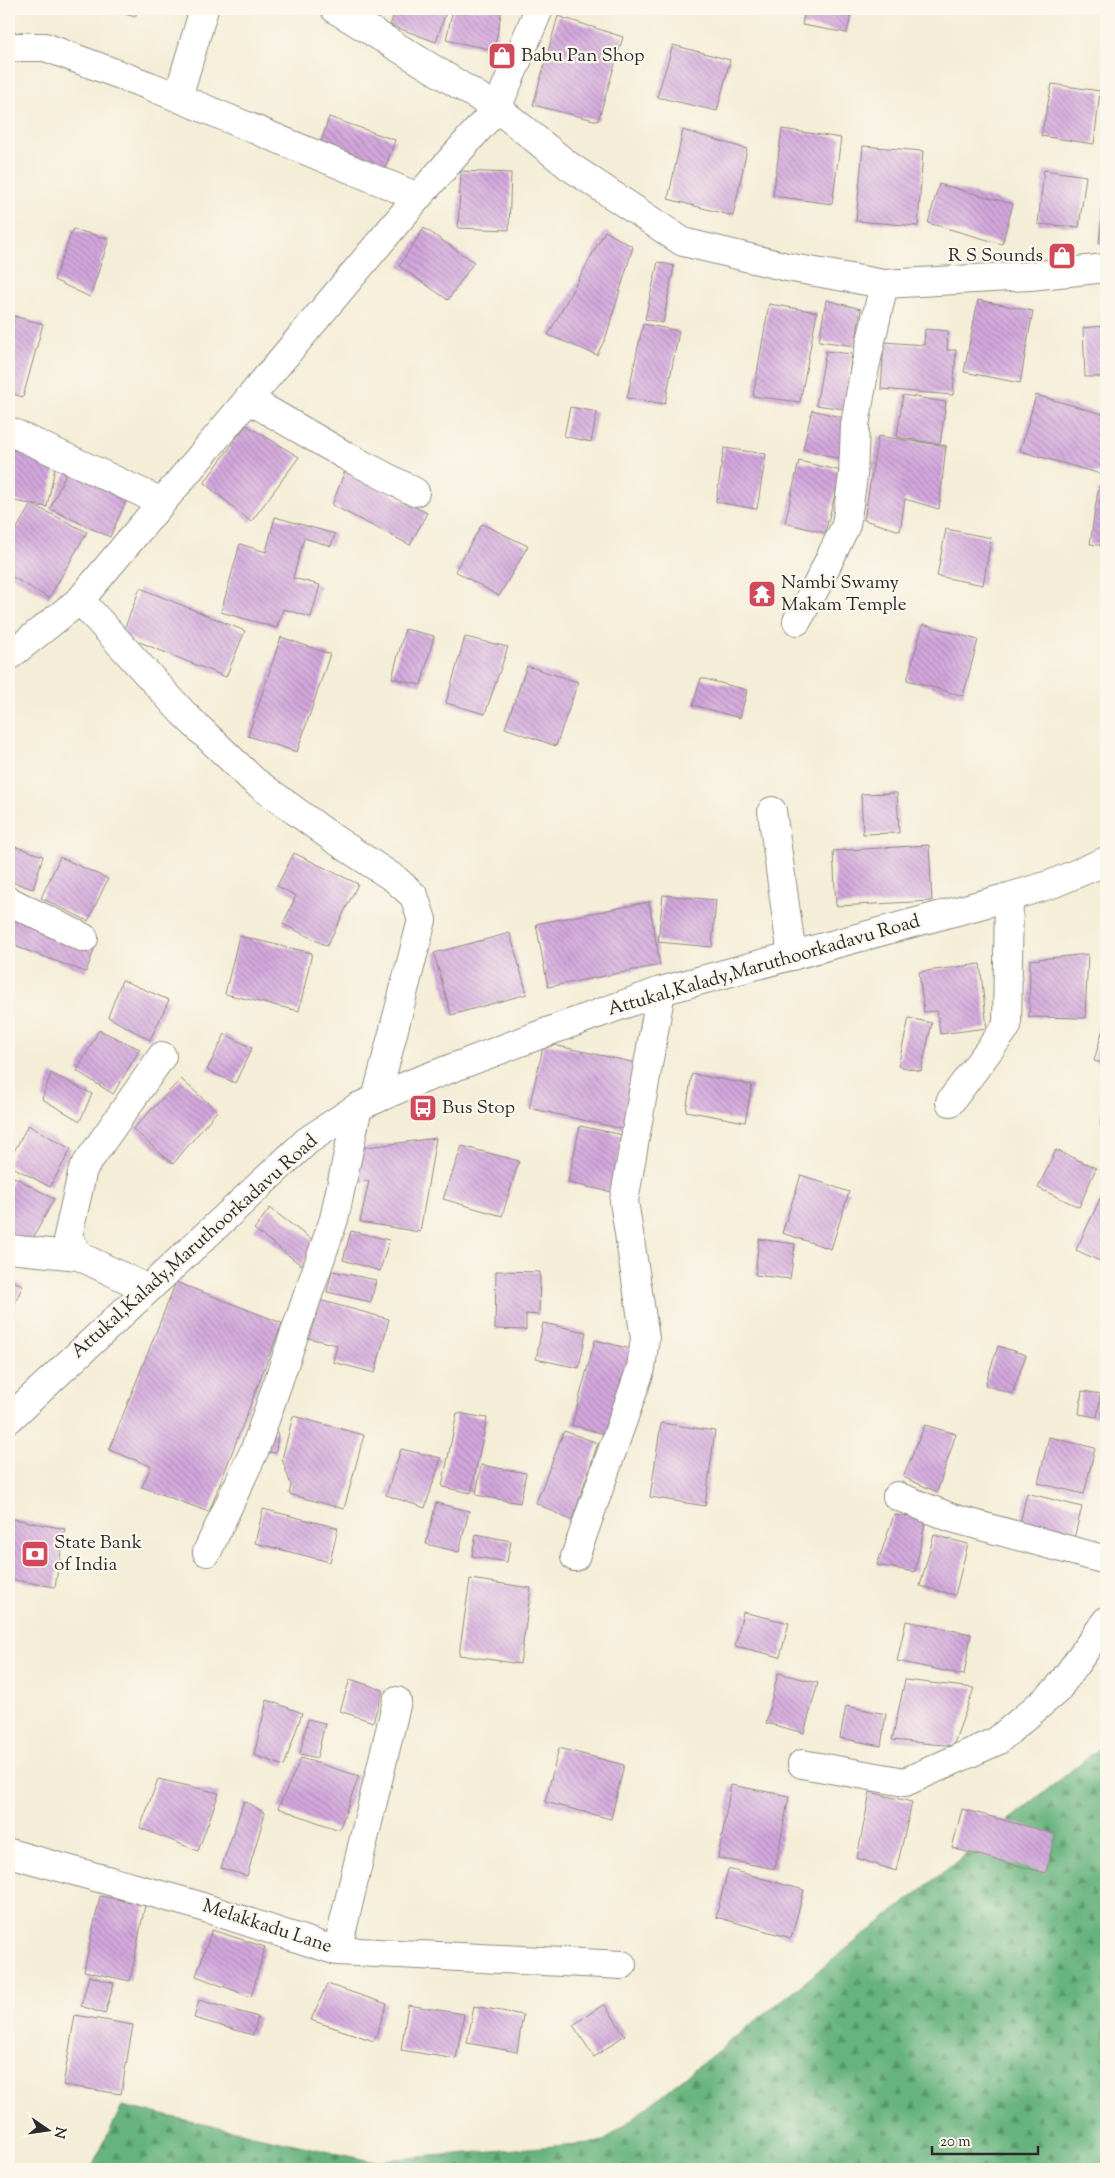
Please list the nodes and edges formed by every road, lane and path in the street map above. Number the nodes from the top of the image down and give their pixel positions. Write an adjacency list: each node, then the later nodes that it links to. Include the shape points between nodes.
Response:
1 (204, 9): 5 (street)
2 (335, 9): 6 (street)
3 (539, 9): 6 (street)
4 (9, 47): 5 (street, via 45,47)
5 (178, 97): 7 (street)
6 (497, 108): 7 (street); 9 (street, via 569,166 683,242 787,267)
7 (418, 197): 10 (street)
8 (1106, 268): 9 (street, via 1030,276)
9 (884, 284): 15 (street, via 855,425 853,476 846,525)
10 (248, 399): 12 (street); 13 (street)
11 (9, 430): 13 (street)
12 (414, 492)
13 (162, 502): 14 (street)
14 (80, 600): 16 (street); 26 (street, via 182,713 253,780 395,879 414,896 422,920)
15 (797, 621)
16 (9, 656)
17 (772, 811): 22 (street)
18 (1106, 861): 19 (street, Attukal,Kalady,Maruthoorkadavu Road, via 1052,884)
19 (1009, 897): 22 (street, Attukal,Kalady,Maruthoorkadavu Road); 25 (street, via 1007,1026)
20 (9, 901): 21 (street)
21 (84, 938)
22 (792, 956): 23 (street, Attukal,Kalady,Maruthoorkadavu Road)
23 (662, 991): 26 (street, Attukal,Kalady,Maruthoorkadavu Road); 33 (street, via 624,1202 645,1338 641,1368)
24 (162, 1056): 28 (street, via 83,1169 68,1236)
25 (950, 1102)
26 (367, 1103): 29 (street, Attukal,Kalady,Maruthoorkadavu Road, via 307,1141); 32 (street, via 331,1228 255,1449)
27 (9, 1249): 28 (street)
28 (79, 1256): 29 (street)
29 (148, 1289): 30 (street, Attukal,Kalady,Maruthoorkadavu Road)
30 (9, 1419)
31 (897, 1496): 34 (street, via 952,1518)
32 (207, 1552)
33 (575, 1557)
34 (1106, 1560)
35 (1106, 1621): 37 (street, via 1057,1690 997,1741 905,1782)
36 (397, 1701): 39 (street)
37 (802, 1764)
38 (9, 1853): 39 (street, Melakkadu Lane, via 193,1904)
39 (336, 1951): 40 (street, Melakkadu Lane)
40 (622, 1965)

